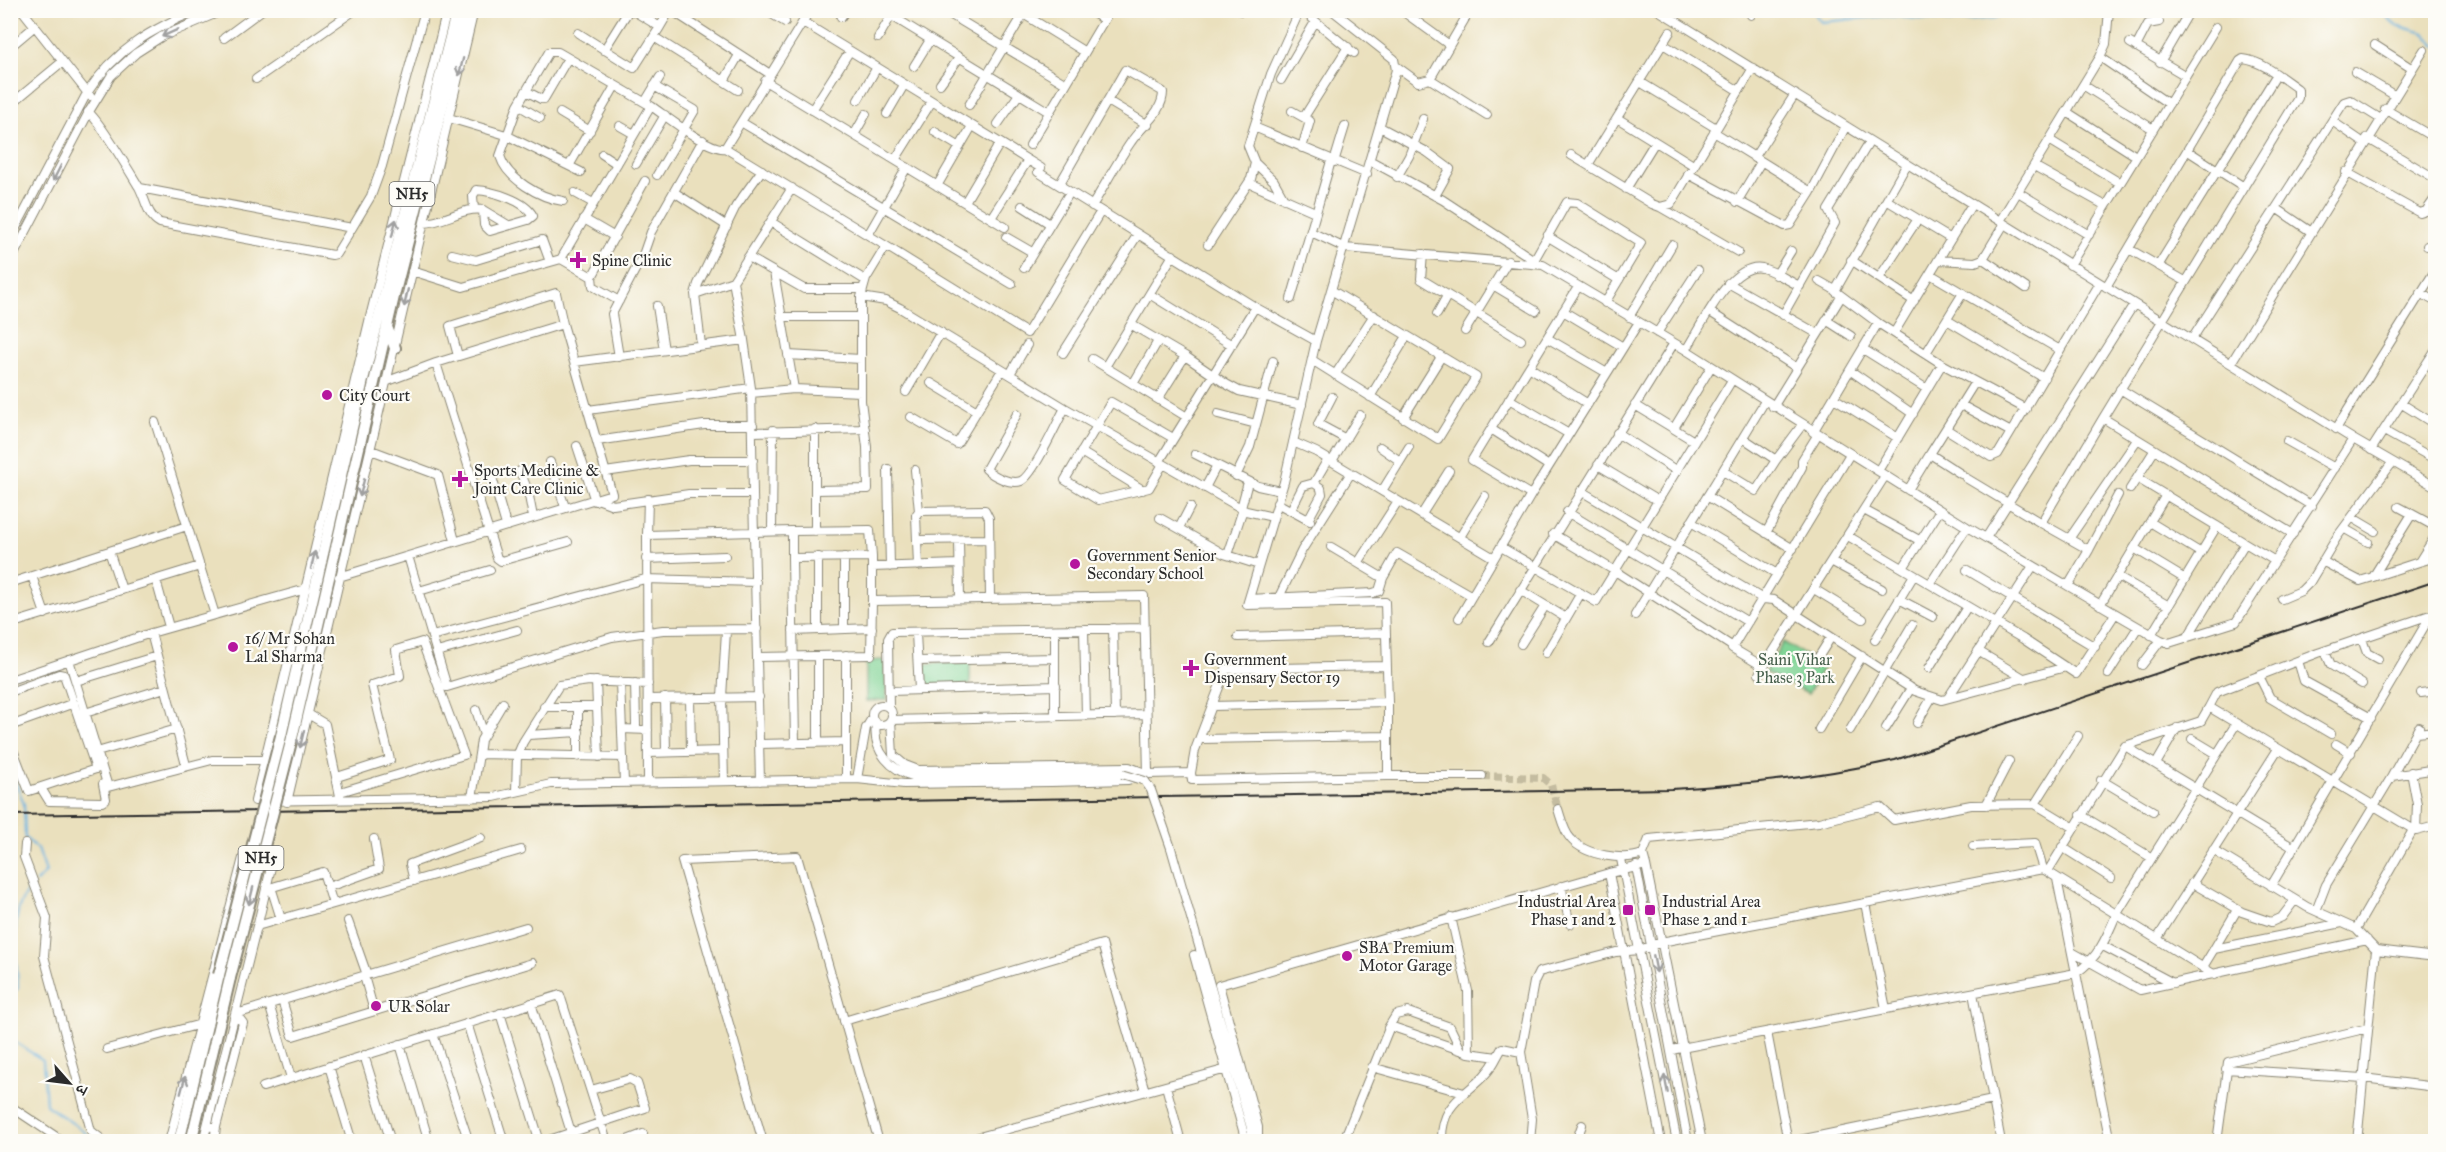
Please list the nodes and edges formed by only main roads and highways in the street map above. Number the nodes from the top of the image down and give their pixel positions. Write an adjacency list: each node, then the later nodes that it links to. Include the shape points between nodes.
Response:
1 (456, 10): 4 (highway, NH5)
2 (467, 10): 5 (highway, NH5)
3 (388, 251): 4 (highway)
4 (391, 271): 7 (highway, NH5, bridge, via 281,736)
5 (387, 327): 6 (highway); 8 (highway, NH5, one-way to 8, bridge, via 292,738)
6 (395, 348)
7 (178, 1142)
8 (191, 1142)

